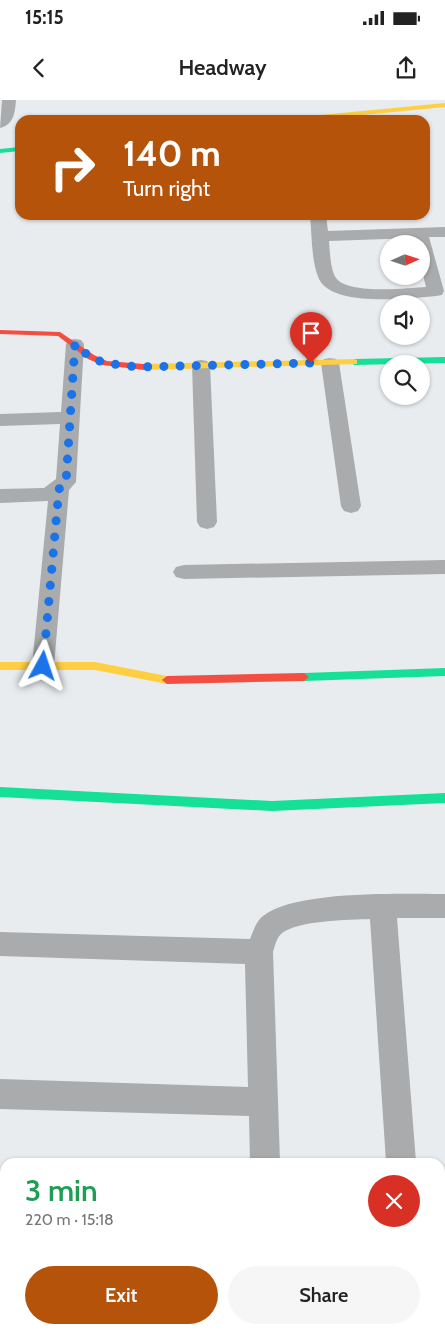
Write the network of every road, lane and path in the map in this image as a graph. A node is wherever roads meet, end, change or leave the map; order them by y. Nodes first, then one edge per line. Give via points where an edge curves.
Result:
1 (9, 100) edge
2 (369, 100) edge
3 (390, 104) edge
4 (445, 105) edge
5 (377, 115) edge
6 (0, 124) edge
7 (15, 150) edge
8 (0, 151) edge
9 (318, 220) edge
10 (420, 232) junction
11 (445, 232) edge
12 (320, 236) junction
13 (0, 332) edge
14 (75, 344) junction
15 (445, 360) edge
16 (330, 363) junction
17 (201, 365) junction
18 (70, 418) junction
19 (0, 420) edge
20 (59, 489) junction
21 (0, 496) edge
22 (351, 506) dead end
23 (207, 522) dead end
24 (445, 566) edge
25 (184, 572) dead end
26 (0, 666) edge
27 (43, 666) junction
28 (445, 672) edge
29 (0, 792) edge
30 (445, 798) edge
31 (445, 906) edge
32 (383, 908) junction
33 (0, 944) edge
34 (259, 952) junction
35 (0, 1094) edge
36 (263, 1102) junction
37 (265, 1158) edge
38 (401, 1158) edge

1 - 6 street via 8,115
2 - 5 street
3 - 4 street
3 - 5 street
7 - 8 street
9 - 12 street
10 - 11 street
10 - 12 street
10 - 12 street via 436,291 353,293 335,288 328,279
13 - 14 street via 60,334
14 - 17 street via 91,358 105,363 137,367
14 - 18 street
15 - 16 street
16 - 17 street
16 - 22 street
17 - 23 street
18 - 19 street
18 - 20 street via 66,482
20 - 21 street via 49,494
20 - 27 street
24 - 25 street
26 - 27 street
27 - 28 street via 95,666 170,680
29 - 30 street via 272,806
31 - 32 street
32 - 34 street via 307,912 283,918 270,926
32 - 38 street
33 - 34 street
34 - 36 street
35 - 36 street
36 - 37 street

